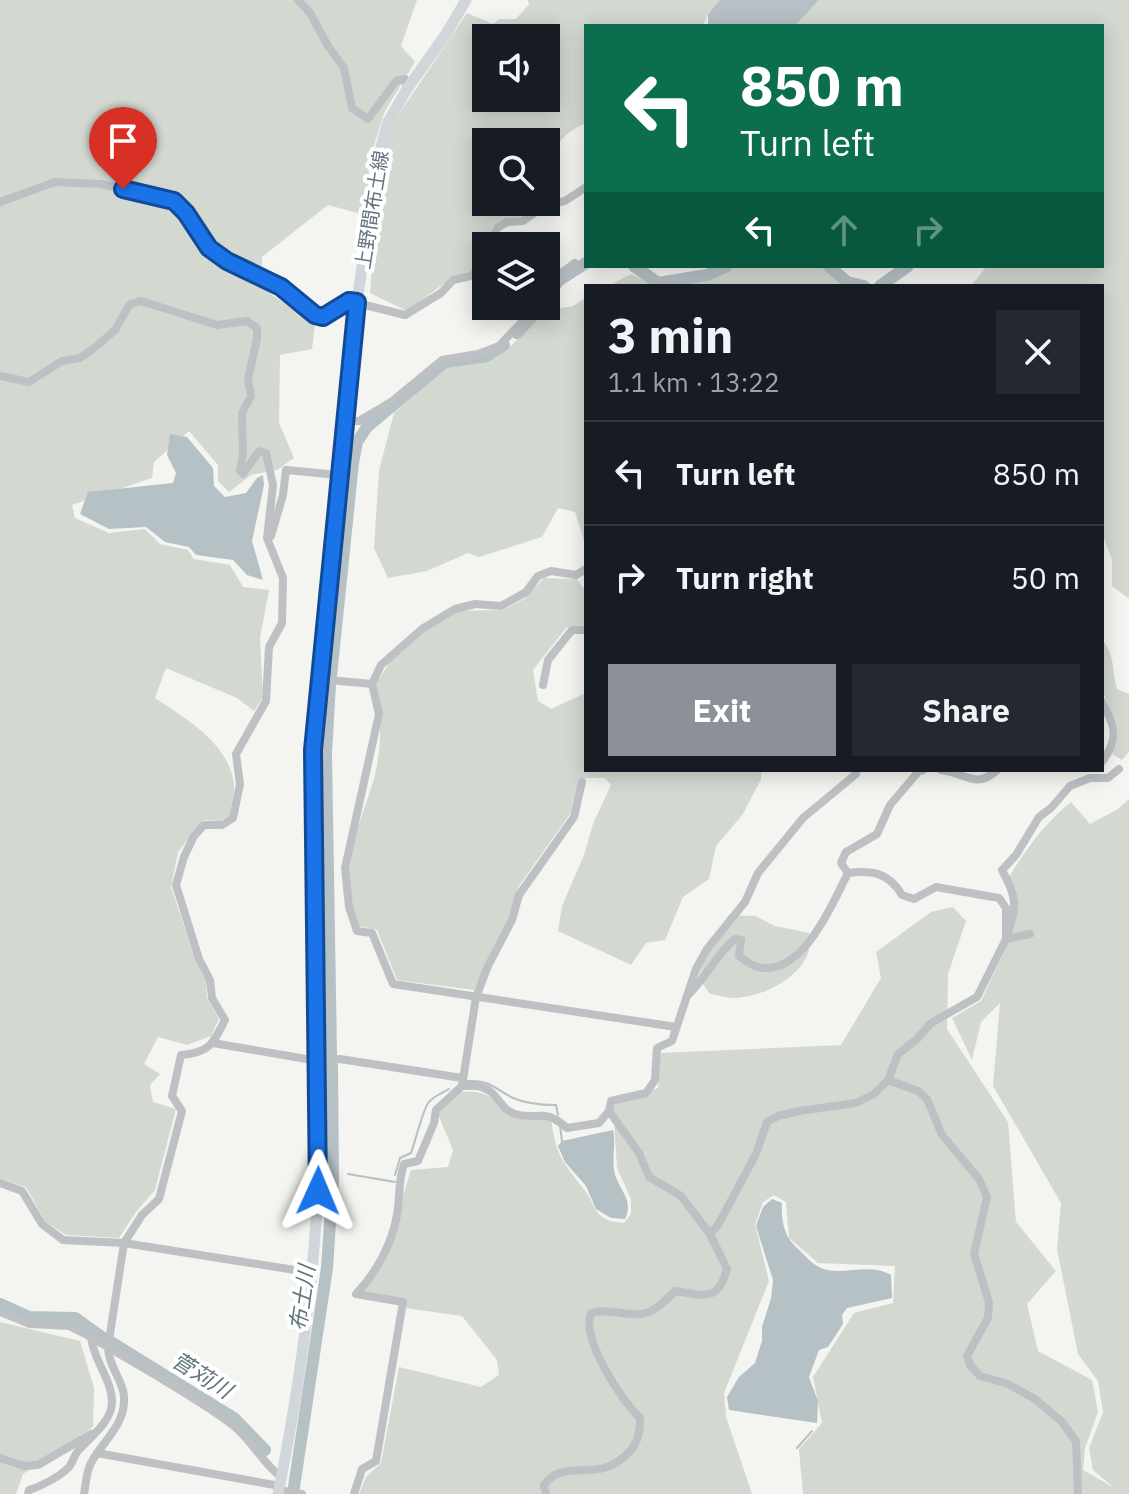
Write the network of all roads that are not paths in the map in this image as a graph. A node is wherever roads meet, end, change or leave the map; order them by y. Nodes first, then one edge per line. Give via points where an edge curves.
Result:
1 (298, 0) edge
2 (466, 0) edge
3 (407, 89) junction
4 (584, 188) edge
5 (0, 202) edge
6 (495, 232) edge
7 (575, 263) dead end
8 (560, 274) edge
9 (472, 275) edge
10 (357, 302) junction
11 (524, 320) edge
12 (0, 376) edge
13 (344, 421) junction
14 (338, 475) junction
15 (272, 549) junction
16 (584, 570) edge
17 (584, 630) edge
18 (318, 679) junction
19 (372, 684) junction
20 (543, 685) dead end
21 (1104, 706) edge
22 (1104, 758) edge
23 (1119, 769) dead end
24 (856, 772) edge
25 (918, 772) edge
26 (957, 772) edge
27 (995, 772) edge
28 (1094, 772) edge
29 (1090, 778) junction
30 (582, 782) dead end
31 (848, 873) junction
32 (1030, 934) dead end
33 (1006, 939) junction
34 (476, 997) junction
35 (686, 997) junction
36 (676, 1027) junction
37 (213, 1043) junction
38 (318, 1061) junction
39 (888, 1080) junction
40 (462, 1082) junction
41 (609, 1111) junction
42 (0, 1183) edge
43 (710, 1234) junction
44 (124, 1243) junction
45 (314, 1273) junction
46 (0, 1312) edge
47 (91, 1337) junction
48 (108, 1347) junction
49 (95, 1432) junction
50 (97, 1453) junction
51 (0, 1458) edge
52 (280, 1487) edge
53 (28, 1494) edge
54 (84, 1494) edge
55 (302, 1494) edge
56 (354, 1494) edge
57 (546, 1494) edge
58 (1078, 1494) edge

1 - 3 street via 344,68 352,108 368,119 396,81 405,79
2 - 3 main road, 上野間布土線
3 - 10 main road, 上野間布土線 via 388,122 377,161
4 - 6 street
5 - 10 street via 55,182 101,184 174,201 209,248 281,287 315,315 323,317 349,301
7 - 8 street
9 - 10 street via 453,280 405,315
10 - 13 main road, 上野間布土線
11 - 13 street via 499,346 442,360 391,402 359,421
12 - 15 street via 29,382 62,361 80,358 115,330 130,304 141,301 217,325 247,321 257,328 257,339 248,379 251,396 242,413 240,471 249,469 259,451 266,453 273,485 267,538
13 - 14 main road, 上野間布土線
14 - 15 street via 286,470
14 - 18 main road, 上野間布土線
15 - 37 street via 283,578 282,623 269,647 266,701 236,754 240,784 233,818 222,825 204,825 194,836 176,885 212,998 225,1020
16 - 19 street via 538,576 526,592 501,606 455,609 404,644 381,665
17 - 20 street via 572,630 548,660
18 - 19 street
18 - 38 main road, 上野間布土線 via 313,750
19 - 34 street via 379,714 345,868 349,907 357,931 372,933 393,984
21 - 22 street via 1115,737
23 - 29 street via 1108,778
24 - 35 street via 803,818 758,873 745,902 707,949
25 - 31 street via 890,805 877,834 846,852 841,863
26 - 27 street via 975,780
28 - 29 street
29 - 33 street via 1070,786 1039,817 1002,870 1015,907
30 - 34 street via 574,817 519,895
31 - 33 street via 882,874 902,895 914,899 936,887 999,898 1006,908
31 - 35 street via 812,942 794,956 778,966 754,966 739,956 741,940 735,939
32 - 33 street
33 - 39 street via 977,997 931,1023 898,1054
34 - 36 street
34 - 40 street
35 - 36 street
36 - 41 street via 672,1041 657,1048 655,1080 646,1093 611,1101
37 - 38 street
37 - 44 street via 198,1054 181,1055 172,1096 182,1111 159,1199
38 - 40 street via 340,1059
38 - 45 main road, 上野間布土線
39 - 43 street via 856,1103 799,1111 767,1122 756,1154
39 - 58 street via 927,1099 942,1135 979,1179 987,1197 974,1254 989,1302 988,1318 967,1356 970,1365 980,1376 1035,1399 1061,1421 1076,1441
40 - 41 street via 493,1093 515,1114 554,1116 567,1128 599,1123
40 - 56 street via 436,1110 418,1161 404,1164 392,1235 370,1279 356,1294 403,1302 376,1461 362,1469
41 - 43 street via 649,1177 681,1196
42 - 44 street via 22,1191 42,1224 63,1240
43 - 57 street via 727,1269 717,1291 675,1291 651,1311 632,1315 591,1313 587,1323 596,1353 640,1418 640,1434 613,1468 562,1471 550,1476
44 - 45 street
44 - 48 street
45 - 52 main road, 上野間布土線
46 - 47 street via 30,1324 69,1326
47 - 48 street
47 - 49 street via 113,1405
48 - 50 street via 125,1401 121,1422
48 - 52 street via 231,1423 253,1444
49 - 51 street via 38,1465
49 - 53 street via 68,1468
50 - 52 street
50 - 54 street via 88,1467
52 - 55 street

